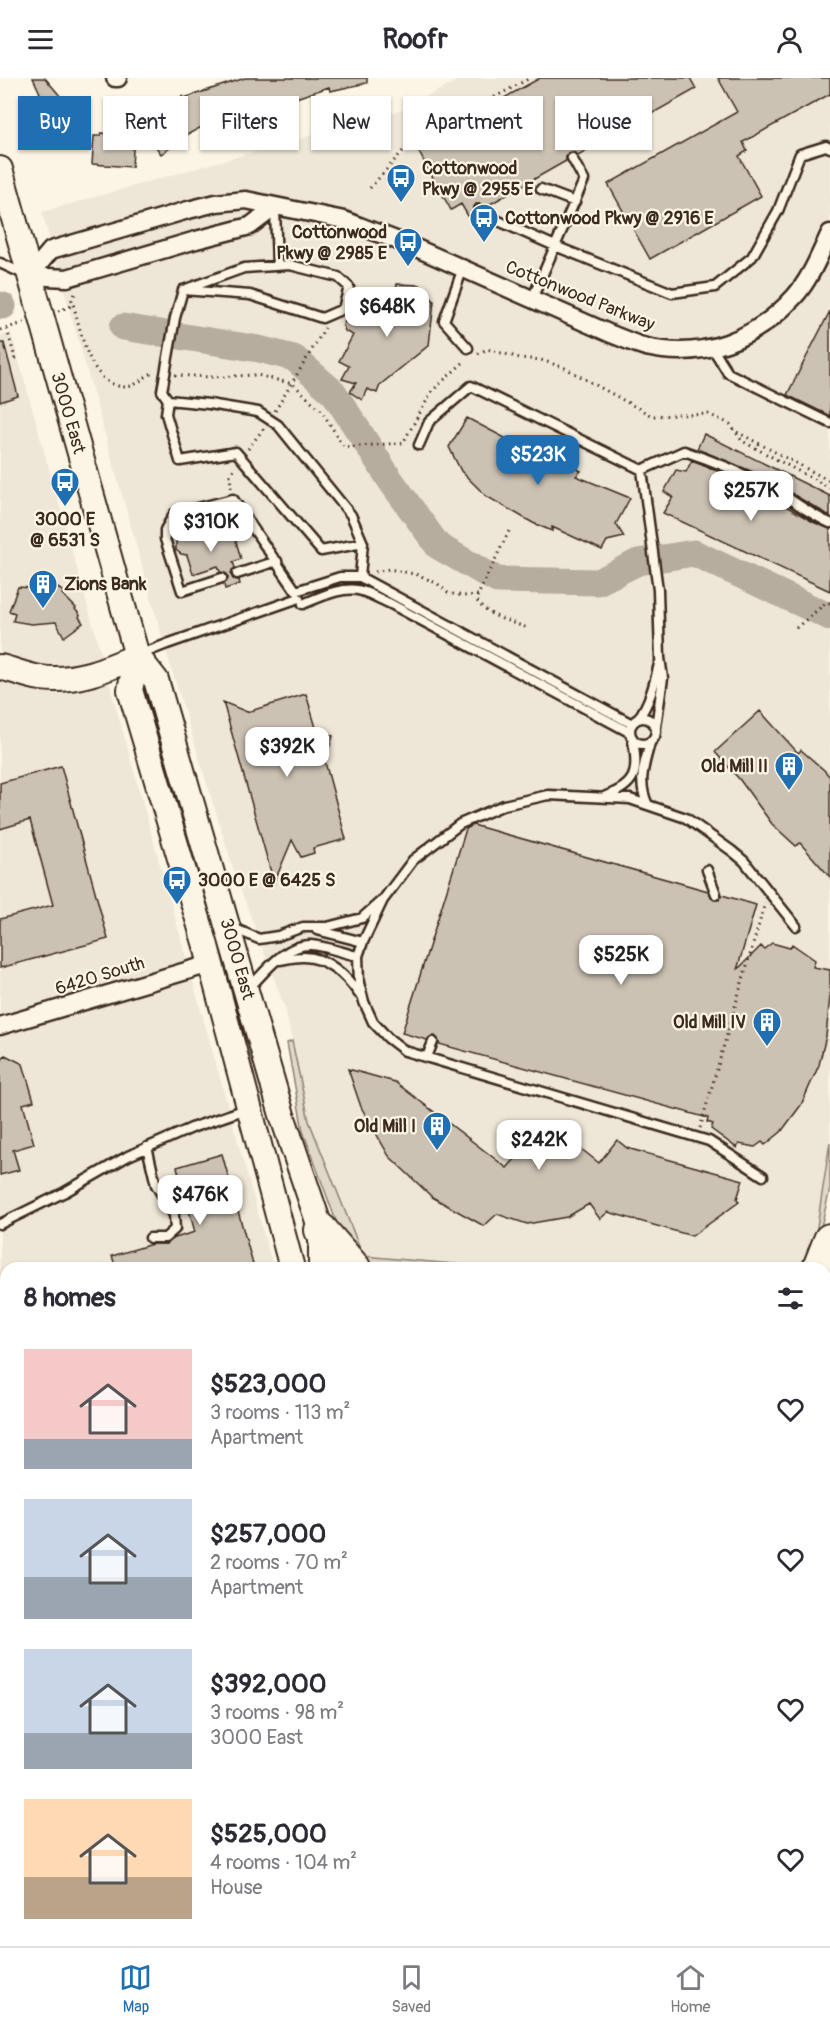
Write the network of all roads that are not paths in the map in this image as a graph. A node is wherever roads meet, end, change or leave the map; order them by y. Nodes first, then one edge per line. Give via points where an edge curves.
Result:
1 (830, 148) edge
2 (572, 158) dead end
3 (0, 169) edge
4 (541, 189) dead end
5 (574, 202) junction
6 (275, 207) junction
7 (479, 210) dead end
8 (830, 233) edge
9 (555, 246) junction
10 (0, 263) edge
11 (277, 266) junction
12 (463, 268) junction
13 (29, 276) junction
14 (183, 290) junction
15 (532, 299) junction
16 (468, 348) dead end
17 (713, 349) junction
18 (168, 400) junction
19 (830, 423) edge
20 (418, 445) dead end
21 (642, 470) junction
22 (830, 523) edge
23 (363, 543) junction
24 (277, 561) junction
25 (237, 574) dead end
26 (360, 577) junction
27 (222, 578) dead end
28 (299, 598) junction
29 (137, 656) junction
30 (660, 658) junction
31 (0, 667) edge
32 (656, 727) junction
33 (633, 729) junction
34 (650, 743) junction
35 (600, 798) junction
36 (648, 805) junction
37 (707, 870) dead end
38 (716, 894) dead end
39 (383, 900) junction
40 (228, 926) junction
41 (796, 926) dead end
42 (303, 927) junction
43 (363, 942) junction
44 (358, 956) junction
45 (275, 961) junction
46 (210, 964) junction
47 (247, 990) junction
48 (364, 1002) junction
49 (0, 1026) edge
50 (433, 1042) dead end
51 (427, 1057) junction
52 (249, 1108) junction
53 (147, 1147) junction
54 (763, 1176) dead end
55 (0, 1224) edge
56 (321, 1230) junction
57 (150, 1238) dead end
58 (830, 1240) edge
59 (290, 1262) edge
60 (321, 1262) edge
61 (335, 1262) edge
62 (349, 1262) edge
63 (821, 1262) edge

1 - 9 lane via 800,154 778,211 752,257 715,287 672,293
2 - 5 lane via 584,180
3 - 13 main road, 3000 East
4 - 5 lane
5 - 9 lane
6 - 11 lane
6 - 12 street, Cottonwood Parkway via 345,220
6 - 13 street via 250,226 67,278
6 - 13 street, Cottonwood Parkway via 246,200 188,210 51,250
7 - 9 lane
8 - 17 street, Cottonwood Parkway via 796,296 761,326
9 - 15 lane
10 - 13 lane
11 - 14 lane via 244,268
11 - 14 lane via 290,265 338,277 349,287 343,309 322,318 250,295
12 - 15 street, Cottonwood Parkway
12 - 16 lane via 444,321
13 - 29 main road, 3000 East
14 - 18 lane via 162,391
15 - 17 street, Cottonwood Parkway via 644,347
17 - 19 lane via 728,373
18 - 23 lane via 258,412 278,425 351,515
18 - 23 lane via 166,414 180,461 236,452 321,552
20 - 21 lane via 429,422 471,386
21 - 22 lane via 684,451 725,465
21 - 30 lane via 658,590
23 - 26 lane
24 - 25 lane
24 - 27 lane via 233,499 174,514 165,530 165,539 182,591
24 - 28 lane
26 - 28 lane via 340,577
26 - 33 lane
28 - 29 lane
28 - 33 lane via 360,590
29 - 31 main road via 92,674 67,679 41,678
29 - 40 main road, 3000 East via 156,680
29 - 46 main road, 3000 East via 130,690
30 - 32 lane via 663,678
30 - 33 lane via 654,688
32 - 33 lane via 646,718
32 - 34 lane
33 - 34 lane via 641,745
33 - 35 lane via 633,779 623,790
34 - 36 lane via 641,781
35 - 36 lane via 630,799
35 - 39 lane via 548,795 504,805 460,824 413,860
36 - 41 lane via 686,819 732,851
37 - 38 lane
39 - 42 lane via 362,918 327,927
39 - 43 lane
40 - 42 lane via 259,939
40 - 47 main road, 3000 East
42 - 43 lane
43 - 44 lane
44 - 45 lane via 310,945 292,949
44 - 48 lane
45 - 47 lane
45 - 48 lane via 304,957 330,964 351,982
46 - 49 street, 6420 South
46 - 52 main road, 3000 East
47 - 56 main road, 3000 East via 282,1115
48 - 51 lane via 388,1038 405,1051
50 - 51 lane
51 - 54 lane via 709,1141
52 - 53 lane
52 - 59 main road, 3000 East
53 - 55 lane
53 - 57 lane via 156,1185 174,1215 175,1229 165,1238
56 - 60 main road, 3000 East
56 - 61 main road
56 - 62 highway
58 - 63 highway

